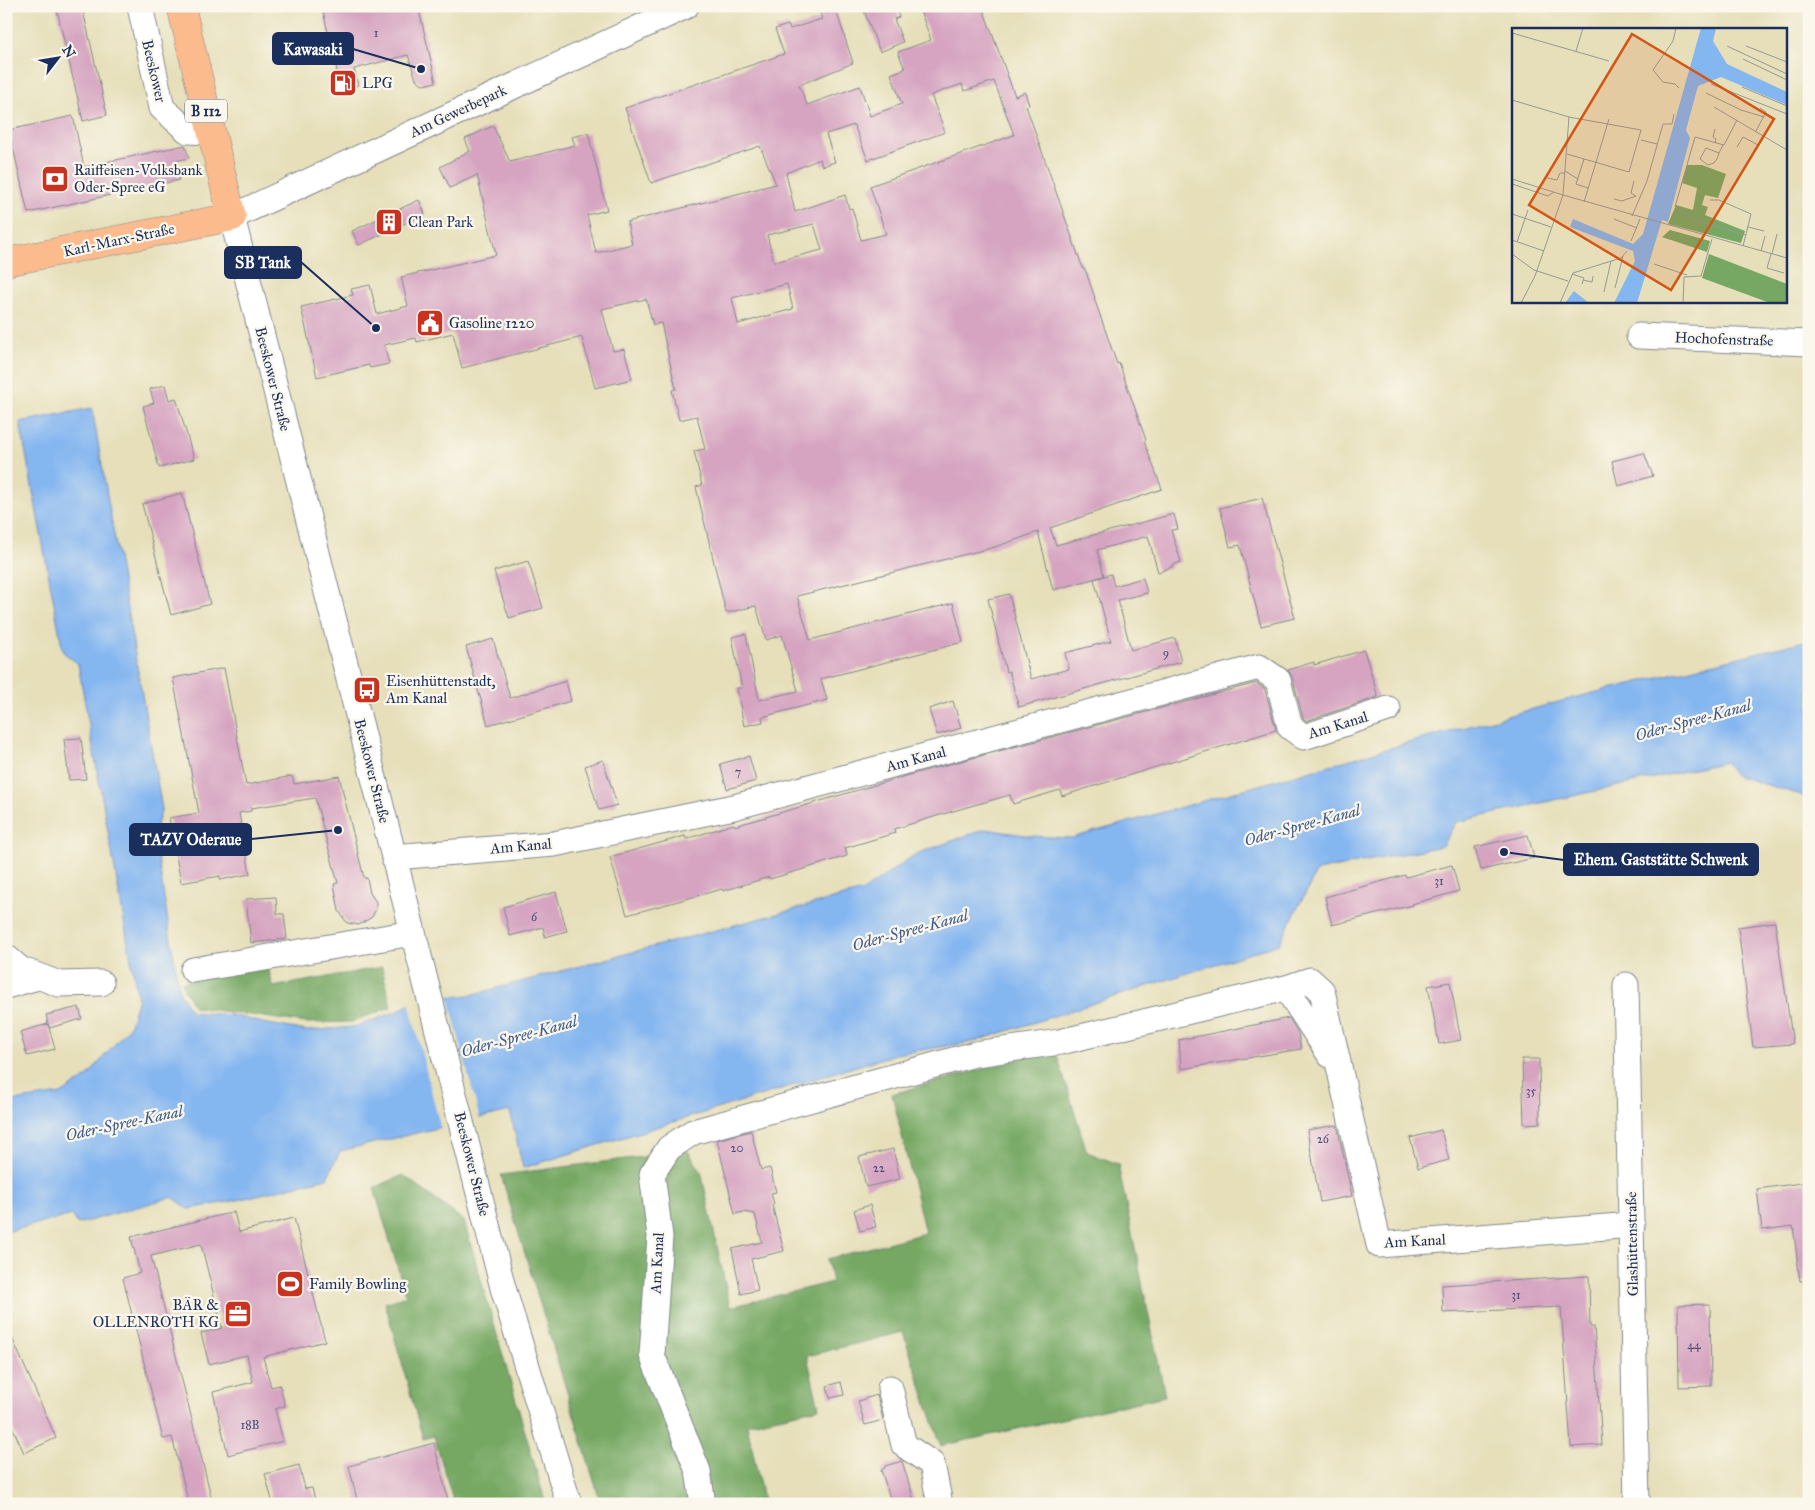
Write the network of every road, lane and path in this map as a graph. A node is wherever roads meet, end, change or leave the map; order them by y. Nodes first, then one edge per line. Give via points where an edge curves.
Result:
1 (140, 6) edge
2 (181, 6) edge
3 (686, 6) edge
4 (212, 132) junction
5 (232, 217) junction
6 (6, 262) edge
7 (1639, 336) dead end
8 (1809, 343) edge
9 (1388, 709) dead end
10 (394, 857) junction
11 (412, 933) junction
12 (6, 957) edge
13 (193, 970) dead end
14 (38, 977) junction
15 (101, 983) dead end
16 (1626, 984) dead end
17 (6, 986) edge
18 (1632, 1225) junction
19 (890, 1388) dead end
20 (569, 1504) edge
21 (703, 1504) edge
22 (940, 1504) edge
23 (1637, 1504) edge

1 - 4 street, Beeskower via 162,108 188,131
2 - 4 main road, Beeskower Straße / B 112
3 - 5 street, Am Gewerbepark
4 - 5 main road, Beeskower Straße / B 112
5 - 6 main road, Karl-Marx-Straße
5 - 10 street, Beeskower Straße
7 - 8 street, Hochofenstraße
9 - 10 street, Am Kanal via 1304,737 1290,727 1278,680 1259,667 734,807 554,844
10 - 11 street, Beeskower Straße
11 - 13 street
11 - 20 street, Beeskower Straße via 503,1288
12 - 14 street via 20,969
14 - 15 street via 59,984
14 - 17 street
16 - 18 street, Glashüttenstraße
18 - 21 street, Am Kanal via 1379,1245 1322,992 1310,980 1060,1042 975,1054 693,1132 669,1148 652,1174 660,1236 652,1356 698,1471
18 - 23 street, Glashüttenstraße
19 - 22 street via 904,1445 932,1464

